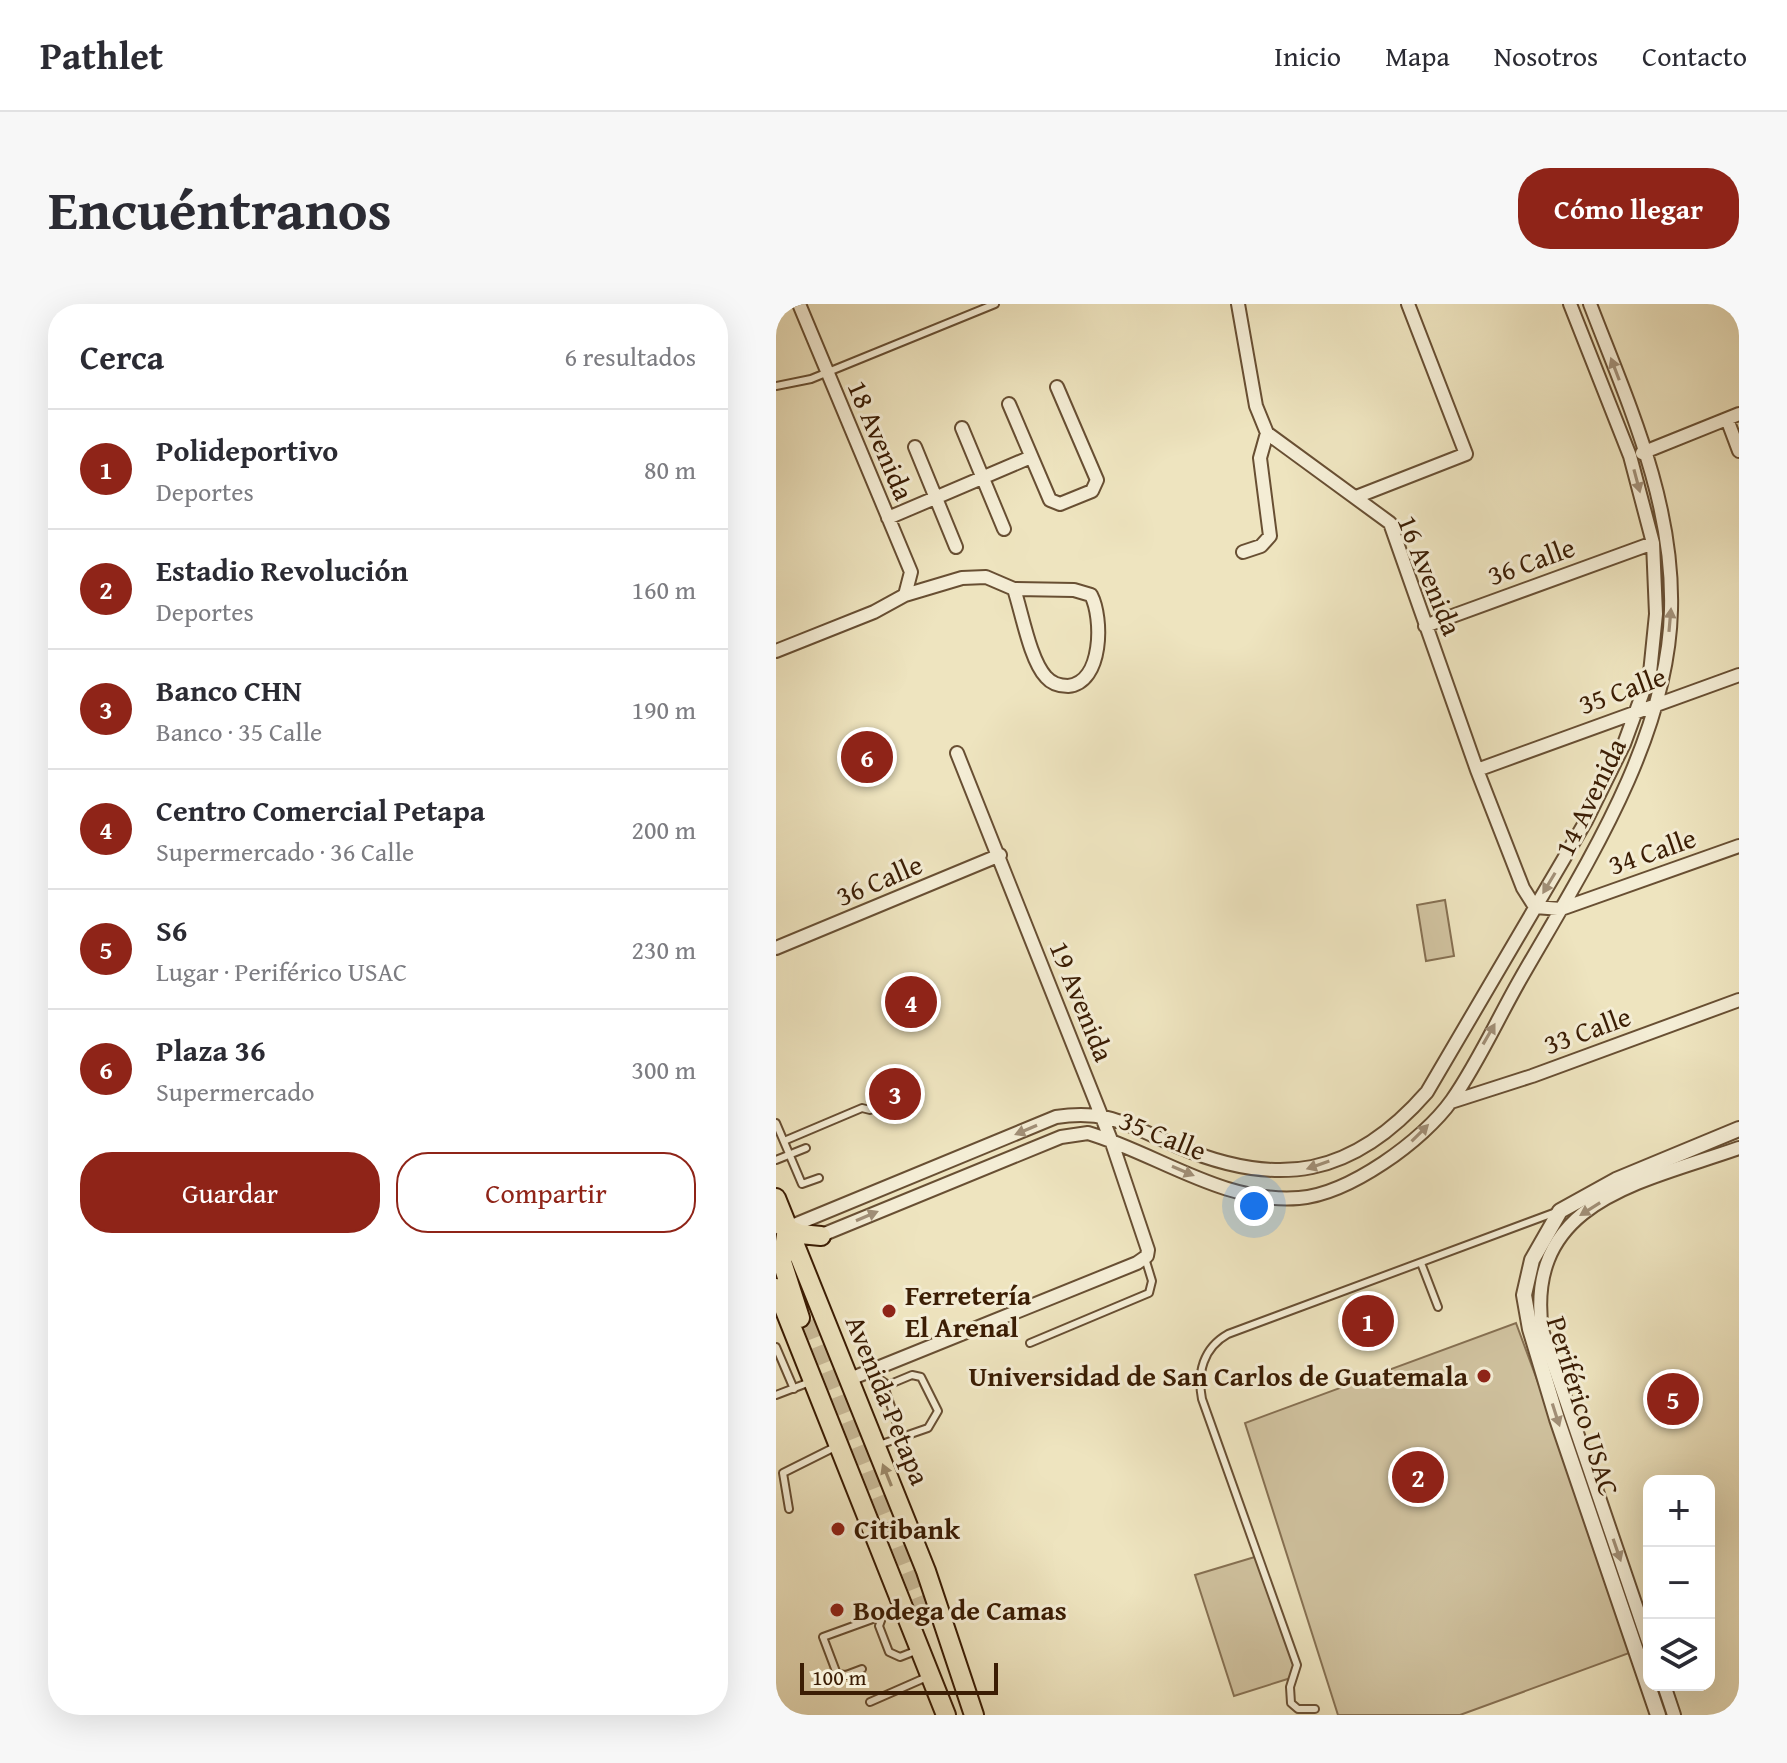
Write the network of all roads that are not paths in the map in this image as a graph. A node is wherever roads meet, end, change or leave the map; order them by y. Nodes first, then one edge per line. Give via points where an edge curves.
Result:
1 (799, 304) edge
2 (995, 304) edge
3 (1238, 304) edge
4 (1408, 304) edge
5 (1570, 304) edge
6 (1590, 304) edge
7 (826, 372) junction
8 (776, 386) edge
9 (1057, 387) dead end
10 (1009, 404) dead end
11 (1733, 416) edge
12 (962, 428) dead end
13 (1267, 433) junction
14 (915, 447) dead end
15 (1646, 451) junction
16 (1739, 451) edge
17 (1630, 456) junction
18 (1031, 457) junction
19 (983, 478) junction
20 (1356, 497) junction
21 (936, 498) junction
22 (888, 518) junction
23 (1004, 529) dead end
24 (1653, 543) junction
25 (956, 547) dead end
26 (1243, 552) dead end
27 (1014, 589) junction
28 (905, 595) junction
29 (1425, 626) junction
30 (776, 651) edge
31 (1739, 675) edge
32 (1657, 705) junction
33 (1636, 714) junction
34 (957, 753) dead end
35 (1477, 770) junction
36 (1739, 846) edge
37 (1000, 855) junction
38 (1535, 907) junction
39 (1561, 909) junction
40 (776, 948) edge
41 (1739, 1000) edge
42 (1427, 1092) joint
43 (1451, 1102) junction
44 (870, 1110) dead end
45 (1101, 1114) junction
46 (776, 1123) edge
47 (1739, 1129) edge
48 (1111, 1140) junction
49 (784, 1141) junction
50 (806, 1148) dead end
51 (1739, 1148) edge
52 (789, 1154) junction
53 (776, 1160) edge
54 (819, 1178) dead end
55 (776, 1198) edge
56 (1560, 1211) junction
57 (782, 1226) edge
58 (821, 1236) junction
59 (796, 1247) junction
60 (1146, 1257) junction
61 (1421, 1263) junction
62 (777, 1295) edge
63 (1438, 1307) dead end
64 (1030, 1343) dead end
65 (776, 1347) edge
66 (874, 1369) junction
67 (850, 1379) junction
68 (814, 1381) junction
69 (883, 1383) junction
70 (794, 1389) junction
71 (776, 1395) edge
72 (895, 1439) junction
73 (840, 1445) junction
74 (876, 1446) junction
75 (789, 1509) dead end
76 (882, 1557) junction
77 (903, 1608) junction
78 (883, 1615) junction
79 (929, 1618) tunnel mouth
80 (1643, 1626) edge
81 (920, 1649) junction
82 (951, 1653) junction
83 (862, 1669) dead end
84 (931, 1676) junction
85 (1666, 1691) edge
86 (870, 1702) dead end
87 (1315, 1709) edge
88 (1300, 1712) edge
89 (946, 1715) edge
90 (974, 1715) edge
91 (1658, 1715) edge
92 (1674, 1715) edge

1 - 7 street, 18 Avenida
2 - 7 lane
3 - 13 street via 1256,406
4 - 20 street via 1466,454
5 - 17 street, 14 Avenida
15 -> 6 street, 14 Avenida
7 - 8 lane
7 - 22 street, 18 Avenida
9 - 18 street via 1097,487 1054,504
10 - 18 street
11 - 15 street
11 - 16 street
12 - 19 street
13 - 20 street, 16 Avenida
13 - 26 street via 1260,458 1270,536 1261,546
14 - 21 street
15 - 17 street
32 -> 15 street, 14 Avenida via 1671,611 1669,540
17 -> 24 street, 14 Avenida
18 - 19 street
19 - 21 street
19 - 23 street
20 - 29 street, 16 Avenida via 1390,523
21 - 22 street
21 - 25 street
22 - 28 street, 18 Avenida via 911,572
24 - 29 street, 36 Calle
24 - 33 street, 14 Avenida via 1656,614 1650,673
27 - 27 street via 1091,595 1098,608 1095,654 1084,680 1058,686 1039,669
27 - 28 street via 986,577 962,578
28 - 30 street
29 - 35 street, 16 Avenida
31 - 32 street, 35 Calle
32 - 33 street, 35 Calle
32 - 39 street, 14 Avenida via 1637,757
33 - 35 street, 35 Calle
33 -> 38 street, 14 Avenida via 1586,821
34 - 37 street, 19 Avenida
35 - 38 street, 16 Avenida
36 - 39 street, 34 Calle
37 - 40 street, 36 Calle
37 - 45 street, 19 Avenida
38 - 39 street, 34 Calle
38 - 42 street, 14 Avenida
43 -> 39 street, 14 Avenida
41 - 43 street, 33 Calle
42 -> 45 street, 35 Calle via 1372,1144 1309,1169 1284,1173 1247,1170
48 -> 43 street, 35 Calle via 1239,1194 1300,1198 1353,1180 1406,1147
44 - 49 lane via 862,1108
45 - 48 street, 19 Avenida
45 -> 57 street, 35 Calle via 1056,1117
46 - 49 lane
47 - 56 street via 1616,1180
58 -> 48 street, 35 Calle via 1061,1137 1088,1133
48 - 60 street, 19 Avenida via 1147,1244
49 - 52 lane
50 - 52 lane
51 -> 80 street, Periférico USAC via 1627,1187 1581,1215 1559,1235 1542,1273 1542,1330
52 - 53 lane
52 - 54 lane via 802,1184
55 - 57 main road, Avenida Petapa
56 - 61 lane
56 -> 91 street, Periférico USAC via 1532,1260 1524,1295 1530,1329
57 - 58 main road
57 - 59 main road, Avenida Petapa
57 - 76 main road via 782,1262 868,1491
58 - 59 street, 35 Calle
59 - 67 main road, Avenida Petapa
60 - 64 lane via 1149,1293
60 - 66 street
61 - 63 lane
61 - 88 lane via 1228,1334 1215,1343 1200,1369 1202,1399 1297,1665 1291,1703
62 - 68 main road
65 - 70 lane
66 - 67 street
66 - 69 lane
67 - 74 main road, Avenida Petapa
68 - 70 lane
68 - 73 main road
69 - 72 lane via 898,1427
69 - 72 lane via 921,1377 938,1411 928,1428
70 - 71 lane
72 - 74 lane
73 - 75 lane via 783,1473
73 - 76 main road
82 -> 74 main road, Avenida Petapa via 926,1571
76 - 77 main road
77 - 78 lane
77 - 81 main road
78 - 81 lane via 879,1626 894,1657
78 - 83 lane via 822,1639 837,1674
79 - 82 main road
81 - 84 main road
82 - 90 main road, Avenida Petapa
84 - 86 lane
84 - 89 main road
85 - 92 street
87 - 88 lane

